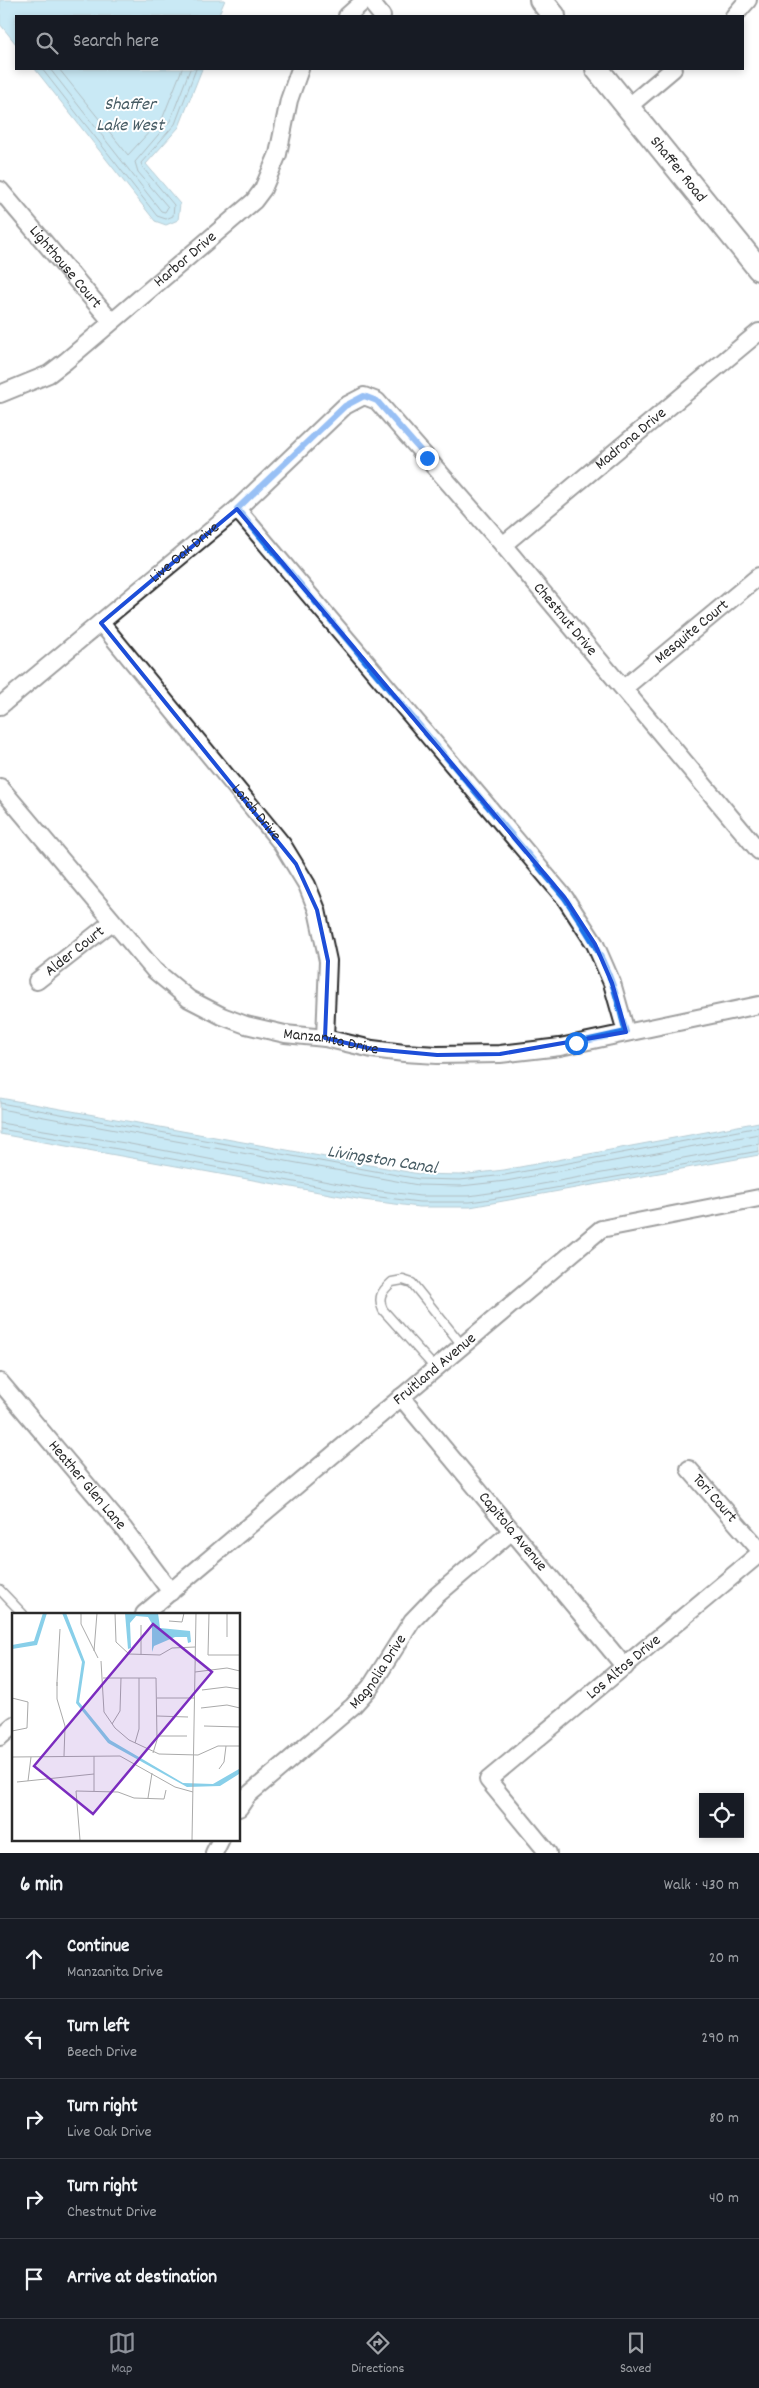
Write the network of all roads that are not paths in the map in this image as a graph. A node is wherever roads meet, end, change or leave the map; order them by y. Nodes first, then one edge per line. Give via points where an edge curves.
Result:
1 (366, 0) edge
2 (369, 0) edge
3 (541, 0) edge
4 (748, 0) edge
5 (348, 15) edge
6 (381, 15) edge
7 (553, 15) edge
8 (735, 15) edge
9 (300, 70) edge
10 (597, 70) edge
11 (672, 70) edge
12 (628, 107) junction
13 (0, 190) edge
14 (759, 269) edge
15 (111, 321) junction
16 (759, 332) edge
17 (0, 394) edge
18 (364, 396) joint
19 (237, 509) junction
20 (503, 545) junction
21 (759, 576) edge
22 (101, 623) junction
23 (624, 688) junction
24 (0, 706) edge
25 (0, 787) edge
26 (756, 840) edge
27 (112, 922) junction
28 (37, 981) dead end
29 (759, 1005) edge
30 (626, 1032) junction
31 (325, 1038) junction
32 (759, 1198) edge
33 (462, 1345) junction
34 (435, 1368) junction
35 (0, 1382) edge
36 (400, 1397) junction
37 (689, 1469) dead end
38 (512, 1531) junction
39 (759, 1549) edge
40 (759, 1554) edge
41 (0, 1590) edge
42 (171, 1592) junction
43 (22, 1613) edge
44 (145, 1613) edge
45 (625, 1667) junction
46 (12, 1727) edge
47 (0, 1736) edge
48 (240, 1806) edge
49 (220, 1840) edge
50 (214, 1853) edge
51 (548, 1853) edge

1 - 5 street
2 - 6 street
3 - 7 main road
4 - 8 street
9 - 15 street, Harbor Drive via 289,100 278,154 263,189 254,201
10 - 12 main road, Shaffer Road
11 - 12 street
12 - 14 main road, Shaffer Road
13 - 15 street, Lighthouse Court
15 - 17 street, Harbor Drive via 49,374
16 - 20 street, Madrona Drive
18 - 19 street, Live Oak Drive via 345,406
18 - 20 street, Chestnut Drive via 377,401
19 - 22 street, Live Oak Drive
19 - 30 street via 565,898 595,944 612,983
20 - 23 street, Chestnut Drive
21 - 23 street, Mesquite Court
22 - 24 street, Live Oak Drive
22 - 31 street, Larch Drive via 282,844 304,878 316,910 328,961
23 - 26 street, Chestnut Drive
25 - 27 street, Manzanita Drive
27 - 28 street, Alder Court
27 - 31 street, Manzanita Drive via 154,970 189,999 246,1025 285,1034
29 - 30 street, Manzanita Drive
30 - 31 street, Manzanita Drive via 560,1046 437,1056 372,1049
32 - 33 street, Fruitland Avenue via 601,1229
33 - 34 street, Fruitland Avenue
33 - 34 lane via 412,1283 403,1280 392,1282 380,1296 383,1310
34 - 36 street, Fruitland Avenue
35 - 42 street, Heather Glen Lane via 124,1529
36 - 38 street, Capitola Avenue
36 - 42 street, Fruitland Avenue
37 - 39 street, Tori Court
38 - 45 street, Capitola Avenue
38 - 48 street, Magnolia Drive via 436,1596 412,1621 372,1686 353,1706 247,1796
40 - 45 street, Los Altos Drive
41 - 43 lane
42 - 44 street, Fruitland Avenue
45 - 51 street, Los Altos Drive via 488,1780
46 - 47 street
49 - 50 street

